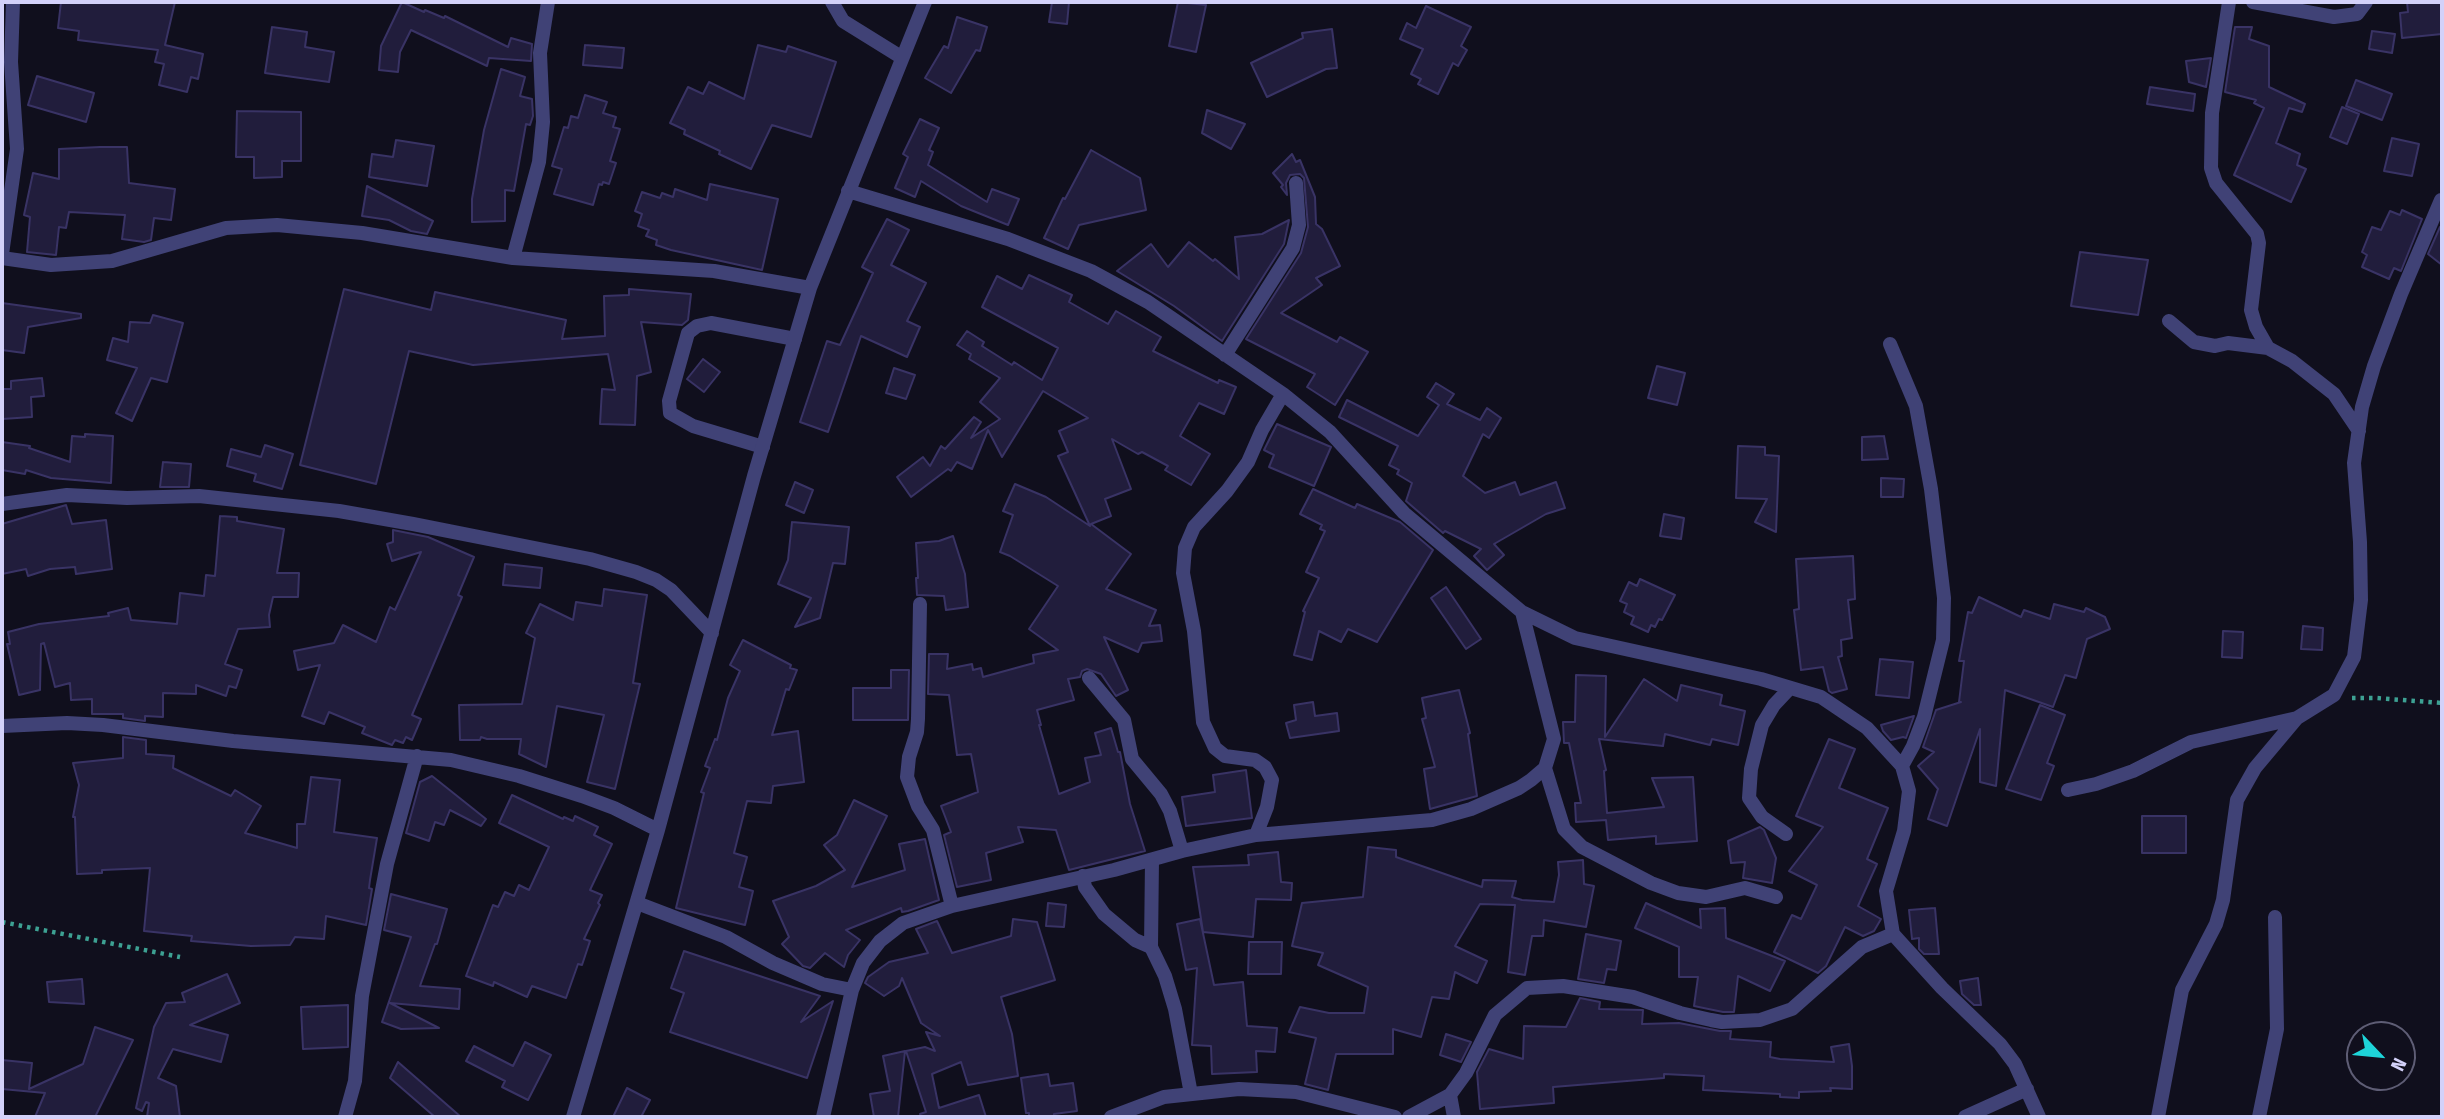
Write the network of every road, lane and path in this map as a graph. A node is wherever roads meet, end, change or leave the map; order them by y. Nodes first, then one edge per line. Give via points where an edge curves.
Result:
1 (13, 2) edge
2 (548, 2) edge
3 (832, 2) edge
4 (925, 2) edge
5 (2229, 2) edge
6 (2253, 2) edge
7 (2366, 2) edge
8 (901, 57) junction
9 (1296, 183) dead end
10 (848, 191) junction
11 (2441, 200) edge
12 (2, 256) edge
13 (513, 258) junction
14 (810, 288) junction
15 (2169, 321) dead end
16 (795, 339) junction
17 (1890, 344) dead end
18 (2268, 348) junction
19 (1225, 355) junction
20 (1283, 394) junction
21 (2359, 432) junction
22 (763, 447) junction
23 (2, 505) edge
24 (920, 604) dead end
25 (1522, 612) junction
26 (712, 633) junction
27 (1089, 678) dead end
28 (1790, 688) junction
29 (2348, 698) dead end
30 (2442, 703) edge
31 (2297, 719) junction
32 (2, 726) edge
33 (417, 756) junction
34 (1902, 766) junction
35 (1545, 768) junction
36 (2068, 790) dead end
37 (658, 831) junction
38 (1786, 834) dead end
39 (1256, 835) junction
40 (1182, 851) junction
41 (1152, 860) junction
42 (1083, 876) junction
43 (1776, 897) dead end
44 (637, 903) junction
45 (951, 906) junction
46 (2275, 917) dead end
47 (2, 922) edge
48 (1893, 934) junction
49 (1151, 947) junction
50 (180, 957) dead end
51 (852, 990) junction
52 (2027, 1089) junction
53 (1191, 1094) junction
54 (1450, 1095) junction
55 (345, 1117) edge
56 (573, 1117) edge
57 (823, 1117) edge
58 (1111, 1117) edge
59 (1395, 1117) edge
60 (1409, 1117) edge
61 (1454, 1117) edge
62 (1965, 1117) edge
63 (2039, 1117) edge
64 (2158, 1117) edge
65 (2259, 1117) edge

1 - 12 street via 10,62 17,149
2 - 13 street via 540,52 543,122 539,162
3 - 8 street via 843,21
4 - 8 street
5 - 18 street via 2212,113 2211,168 2216,183 2257,234 2251,310
6 - 7 street via 2334,17 2357,15
8 - 10 street
9 - 19 street via 1299,225 1293,248
10 - 14 street
10 - 19 street via 1009,239 1091,271 1148,302
11 - 21 street via 2374,366
12 - 13 street via 51,265 112,261 226,228 277,225 362,233
13 - 14 street via 714,271
14 - 16 street
15 - 18 street via 2204,345
16 - 22 street
16 - 22 street via 711,323 688,333 669,401 670,413 693,426
17 - 34 street via 1916,406 1944,598 1943,640 1924,717
18 - 21 street via 2334,394
19 - 20 street
20 - 25 street via 1330,432 1404,513
20 - 39 street via 1248,462 1194,527 1185,548 1183,573 1203,722 1215,748 1237,760 1255,760 1272,780
21 - 31 street via 2354,463 2361,600 2354,657 2334,695
22 - 26 street
23 - 26 street via 67,495 199,496 401,522 636,572 671,590
24 - 45 street via 917,733 907,777 933,830
25 - 28 street via 1575,638
25 - 35 street via 1554,739
26 - 37 street
27 - 40 street via 1124,720 1132,759 1171,811
28 - 34 street via 1821,697 1867,728
28 - 38 street via 1762,725 1749,798 1762,817
29 - 30 path
31 - 36 street via 2191,742 2133,771
31 - 64 street via 2255,768 2237,800 2222,900 2216,923 2182,990
32 - 33 street via 103,725
33 - 37 street via 519,776 614,808
33 - 55 street via 387,864 362,996 355,1081
34 - 48 street via 1909,791 1904,831 1886,891
35 - 39 street via 1519,788 1432,820
35 - 43 street via 1563,829 1582,848 1678,893 1706,897 1745,888
37 - 44 street
39 - 40 street
40 - 41 street
41 - 42 street
41 - 49 street
42 - 45 street
42 - 49 street via 1085,887 1104,914
44 - 51 street via 726,937 812,980
44 - 56 street
45 - 51 street via 903,923 880,941 863,963
46 - 65 street via 2277,1029
47 - 50 path
48 - 52 street via 2000,1044
48 - 54 street via 1862,947 1791,1009 1760,1020 1722,1022 1633,997 1563,986 1527,988 1495,1015
49 - 53 street via 1166,976 1175,1009
51 - 57 street
52 - 62 street
52 - 63 street
53 - 58 street via 1164,1097
53 - 59 street via 1239,1089 1296,1093
54 - 60 street
54 - 61 street

